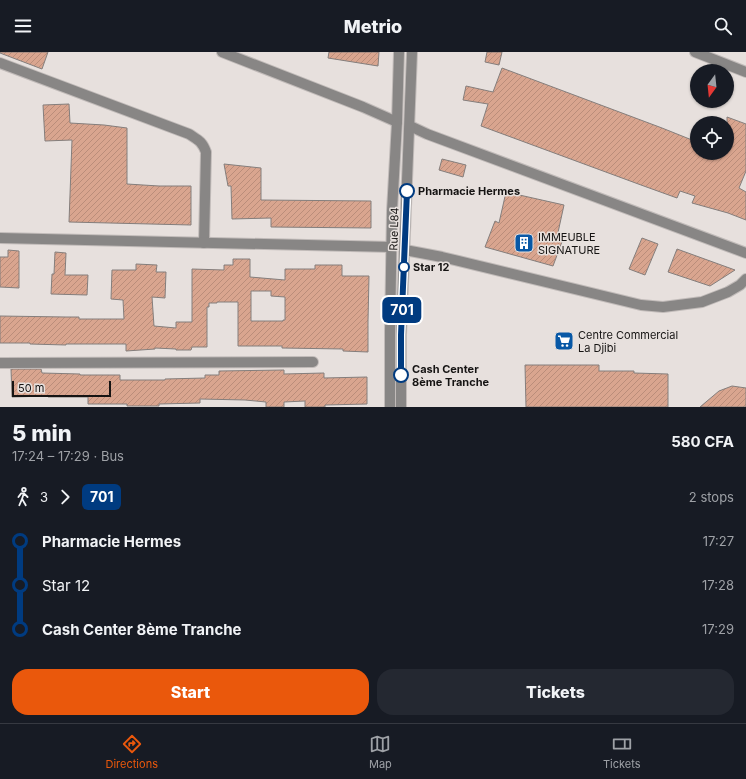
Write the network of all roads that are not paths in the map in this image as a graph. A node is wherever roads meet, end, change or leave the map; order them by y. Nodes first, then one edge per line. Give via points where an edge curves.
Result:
1 (222, 52) edge
2 (399, 52) edge
3 (412, 52) edge
4 (695, 52) edge
5 (0, 63) edge
6 (746, 72) edge
7 (397, 122) junction
8 (410, 126) junction
9 (0, 238) edge
10 (204, 243) junction
11 (392, 247) junction
12 (405, 250) junction
13 (746, 253) edge
14 (746, 279) edge
15 (313, 362) dead end
16 (0, 363) edge
17 (390, 407) edge
18 (401, 407) edge

1 - 7 street
2 - 7 street, Rue L84
3 - 8 street, Rue L84
4 - 6 street
5 - 10 street via 189,134 203,145 206,152
7 - 11 street, Rue L84
8 - 12 street, Rue L84
8 - 13 street
9 - 10 street
10 - 11 street
11 - 17 street, Rue L84
12 - 14 street via 641,305 663,307 702,302 728,292
12 - 18 street, Rue L84
15 - 16 street

